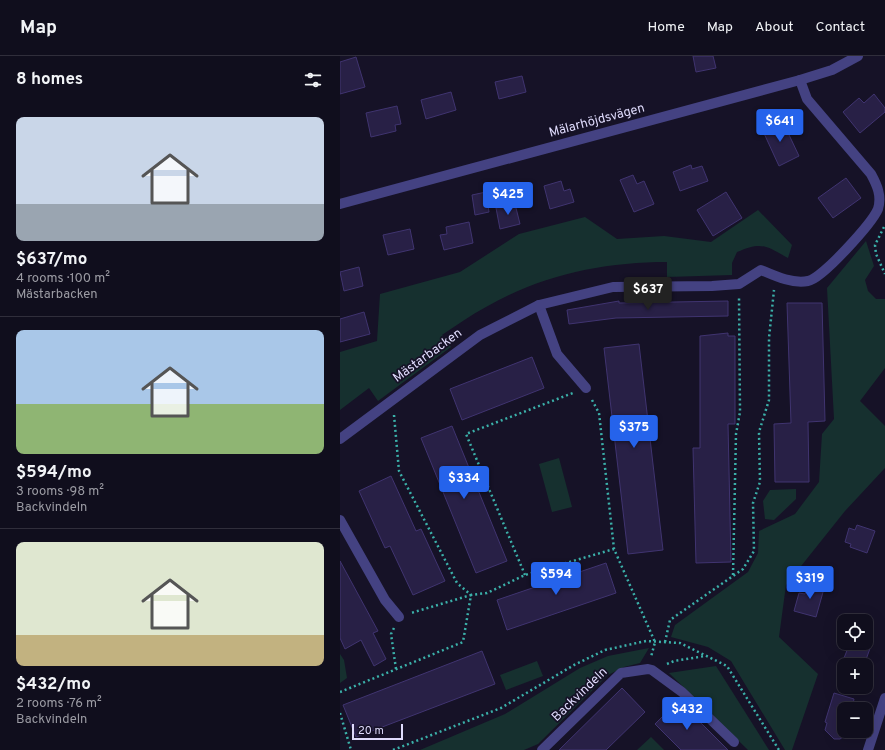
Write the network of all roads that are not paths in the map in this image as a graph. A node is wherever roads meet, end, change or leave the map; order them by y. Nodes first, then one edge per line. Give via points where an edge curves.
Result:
1 (858, 56) edge
2 (800, 80) junction
3 (340, 204) edge
4 (539, 304) junction
5 (586, 388) road end
6 (340, 439) edge
7 (340, 520) edge
8 (399, 617) road end
9 (885, 698) edge
10 (734, 742) dead end
11 (542, 750) edge
12 (868, 750) edge

1 - 2 street, Mälarhöjdsvägen via 832,70
2 - 3 street, Mälarhöjdsvägen
2 - 4 street, Mästarbacken via 807,99 871,174 878,186 880,198 874,215 817,278 800,281 761,270 739,284 613,287
4 - 5 street via 557,354
4 - 6 street, Mästarbacken via 480,335
7 - 8 street via 385,600
9 - 12 street
10 - 11 street, Backvindeln via 682,692 652,670 621,673

